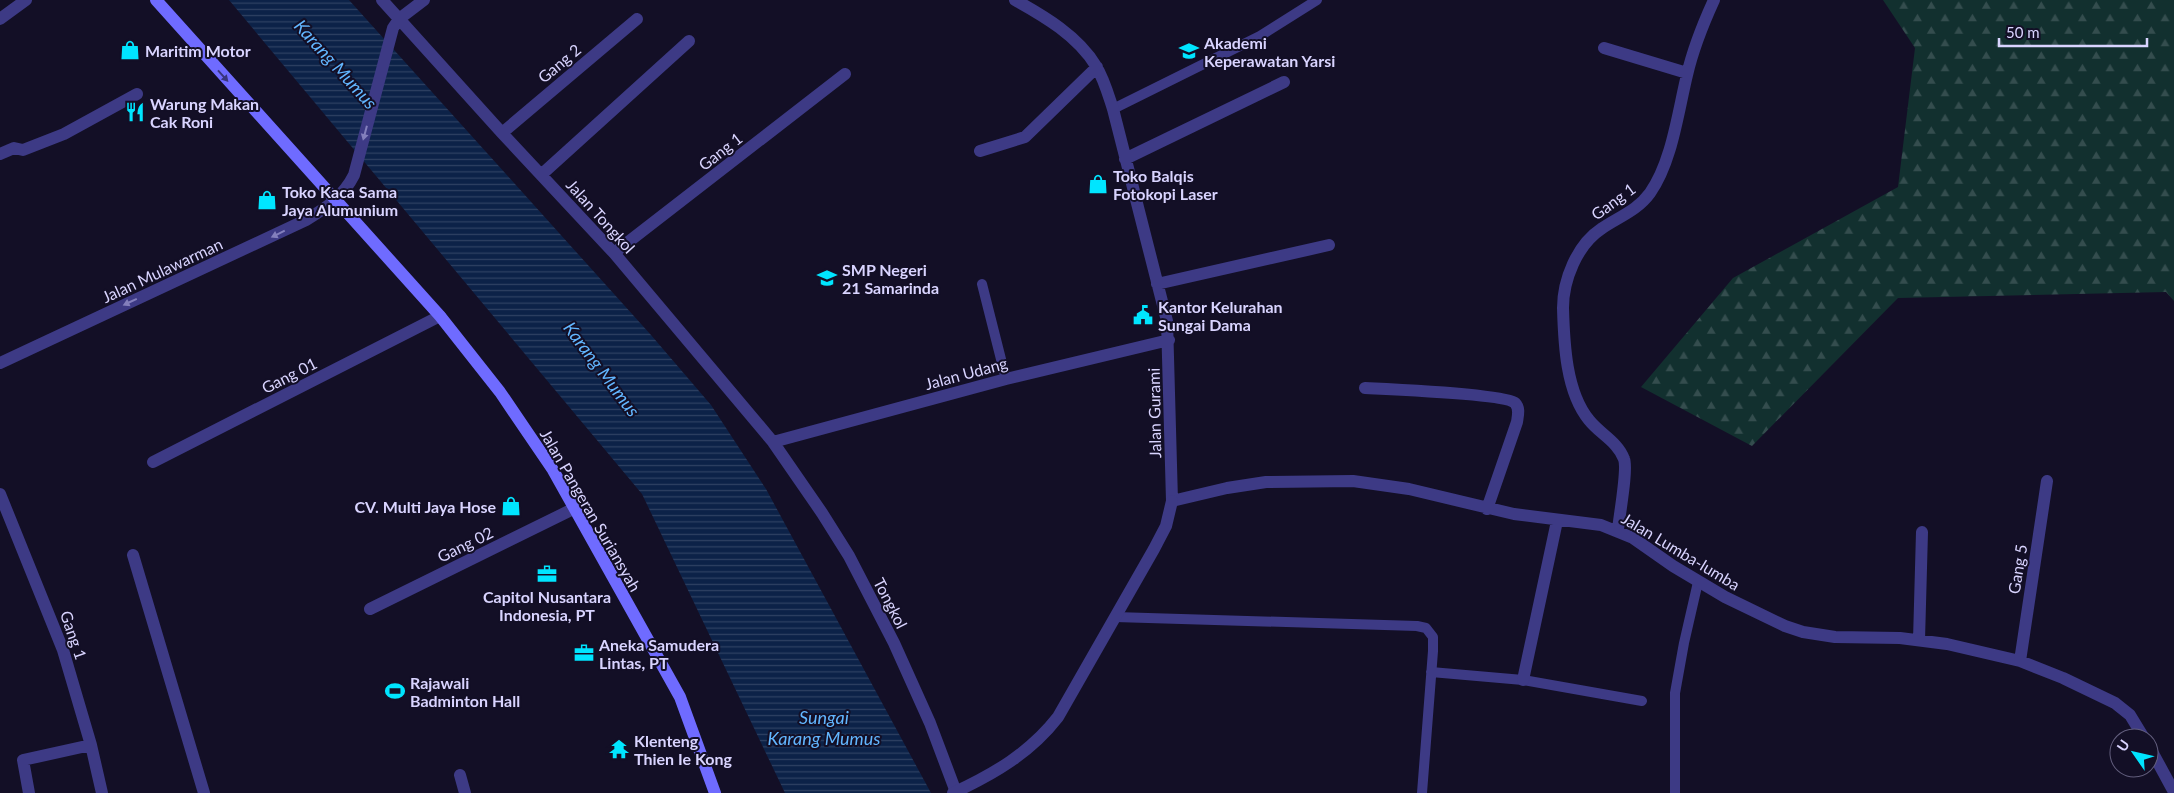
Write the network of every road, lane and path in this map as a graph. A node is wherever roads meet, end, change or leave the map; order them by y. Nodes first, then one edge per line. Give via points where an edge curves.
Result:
1 (26, 0) edge
2 (156, 0) edge
3 (382, 0) edge
4 (424, 0) edge
5 (1015, 0) edge
6 (1317, 0) edge
7 (1714, 0) edge
8 (1037, 6) edge
9 (0, 19) edge
10 (399, 19) junction
11 (637, 19) dead end
12 (689, 41) dead end
13 (1604, 48) dead end
14 (1096, 67) junction
15 (1687, 73) junction
16 (845, 74) dead end
17 (1284, 82) dead end
18 (137, 94) dead end
19 (1113, 109) junction
20 (502, 133) junction
21 (980, 151) dead end
22 (0, 154) edge
23 (1125, 159) junction
24 (541, 175) junction
25 (335, 201) junction
26 (1329, 245) dead end
27 (614, 253) junction
28 (982, 284) dead end
29 (1157, 284) junction
30 (440, 316) junction
31 (1168, 340) junction
32 (0, 363) edge
33 (1006, 379) junction
34 (1365, 388) dead end
35 (773, 442) junction
36 (153, 462) dead end
37 (2047, 481) dead end
38 (0, 494) edge
39 (1172, 502) junction
40 (575, 508) junction
41 (1487, 508) junction
42 (1557, 521) junction
43 (1618, 530) junction
44 (1922, 532) dead end
45 (133, 555) dead end
46 (1698, 582) junction
47 (370, 608) dead end
48 (1116, 618) junction
49 (1919, 640) junction
50 (2020, 662) junction
51 (1431, 672) junction
52 (1523, 680) junction
53 (1642, 701) dead end
54 (2138, 728) edge
55 (91, 745) junction
56 (2159, 764) edge
57 (460, 775) dead end
58 (954, 792) edge
59 (2174, 792) edge
60 (29, 793) edge
61 (102, 793) edge
62 (204, 793) edge
63 (466, 793) edge
64 (715, 793) edge
65 (1422, 793) edge
66 (1675, 793) edge

1 - 9 street
2 -> 25 main road, Jalan Pangeran Suriansyah
3 - 10 street, Jalan Tongkol
4 - 10 street
5 - 8 street, Jalan Gurami
6 - 19 lane via 1260,36
7 - 15 street, Gang 1
8 - 14 street, Jalan Gurami via 1074,40
10 - 20 street, Jalan Tongkol
10 -> 25 street, Jalan Mulawarman via 391,35 354,175
11 - 20 street, Gang 2
12 - 24 street
13 - 15 street
14 - 19 street, Jalan Gurami
14 - 21 street via 1025,137
15 - 43 street, Gang 1 via 1672,139 1655,186 1642,202 1600,229 1587,242 1566,284 1563,310 1565,338 1577,401 1595,428 1618,447 1626,461
16 - 27 street, Gang 1
17 - 23 street
18 - 22 street via 64,134 23,150 14,148
19 - 23 street, Jalan Gurami
20 - 24 street, Jalan Tongkol
23 - 29 street, Jalan Gurami
24 - 27 street, Jalan Tongkol
25 - 30 main road, Jalan Pangeran Suriansyah
25 -> 32 street, Jalan Mulawarman via 306,220
26 - 29 street
27 - 35 street, Jalan Tongkol
28 - 33 lane
29 - 31 street, Jalan Gurami via 1167,321
30 - 36 street, Gang 01
30 - 40 main road, Jalan Pangeran Suriansyah via 500,392
31 - 33 street, Jalan Udang
31 - 39 street, Jalan Gurami
33 - 35 street, Jalan Udang
34 - 41 street via 1482,396 1514,403 1518,410 1517,422
35 - 58 street, Tongkol via 853,564 894,643 930,723
37 - 50 street, Gang 5
38 - 55 street, Gang 1 via 63,650
39 - 41 street, Jalan Lumba-lumba via 1266,482 1343,480 1409,489
39 - 48 street, Jalan Gurami via 1160,537
40 - 47 street, Gang 02
40 - 64 main road, Jalan Pangeran Suriansyah via 680,697
41 - 42 street, Jalan Lumba-lumba
42 - 43 street, Jalan Lumba-lumba via 1589,523
42 - 52 street
43 - 46 street, Jalan Lumba-lumba
44 - 49 street
45 - 62 street
46 - 49 street, Jalan Lumba-lumba via 1744,608 1803,632 1835,637
46 - 66 lane via 1675,693
48 - 51 lane via 1423,627 1432,637
48 - 58 street, Jalan Gurami via 1066,704 1043,735 1006,765
49 - 50 street, Jalan Lumba-lumba via 1968,648
50 - 54 street, Jalan Lumba-lumba via 2116,703 2130,714
51 - 52 lane
51 - 65 lane
52 - 53 lane
55 - 60 street via 24,760
55 - 61 street, Gang 1
56 - 59 street
57 - 63 street

